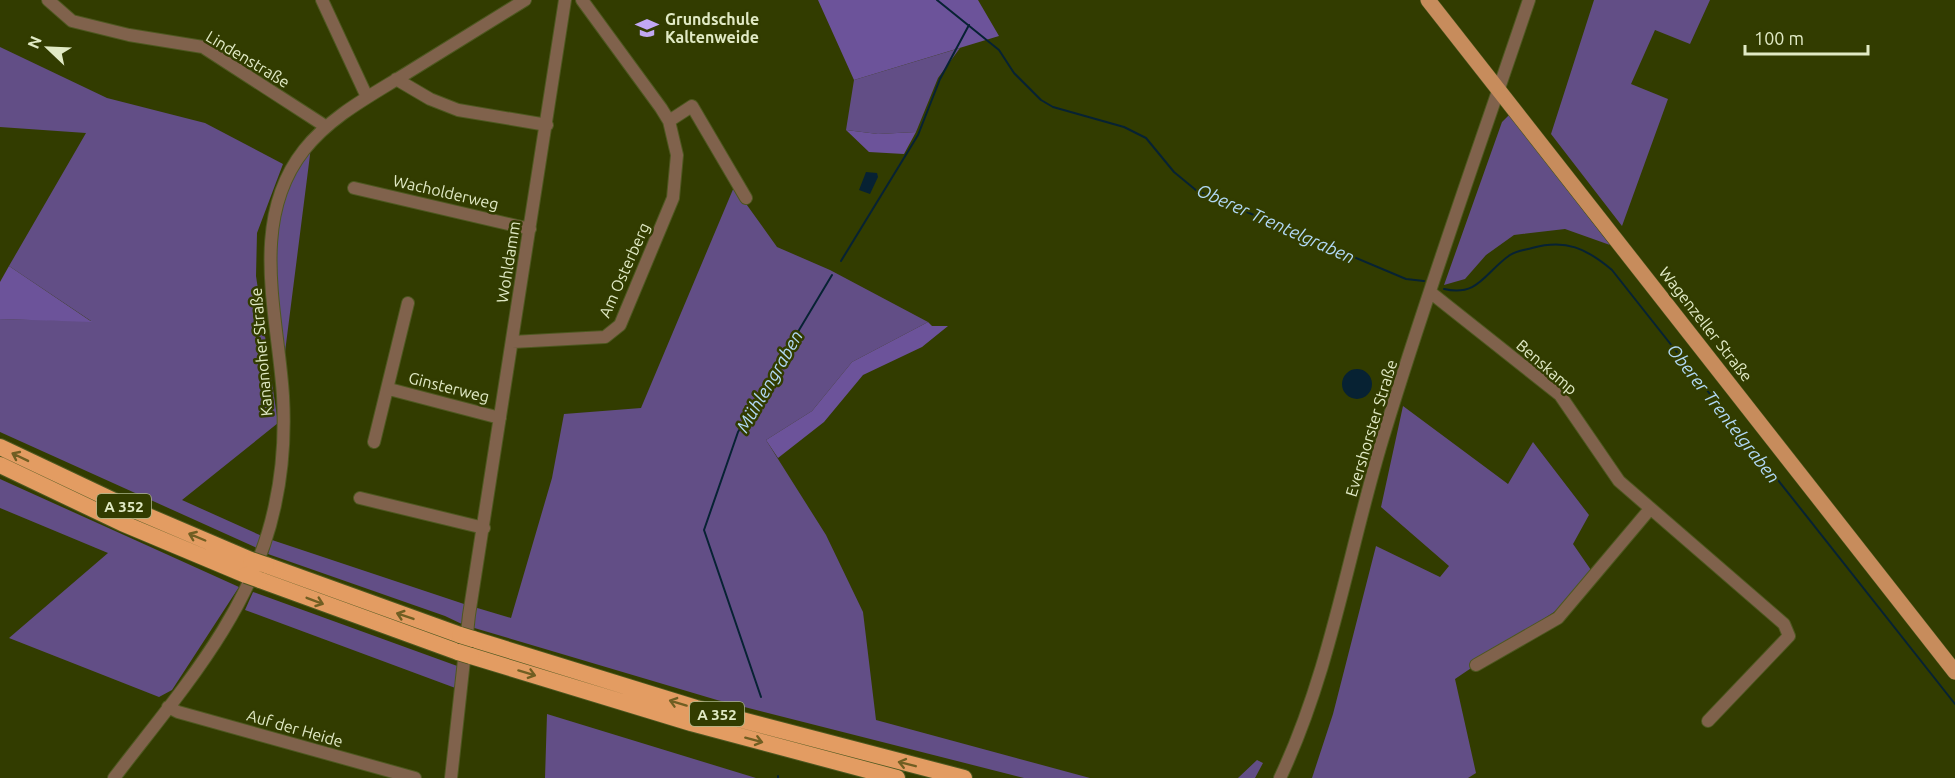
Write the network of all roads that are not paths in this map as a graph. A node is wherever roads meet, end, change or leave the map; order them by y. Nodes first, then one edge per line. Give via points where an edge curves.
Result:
1 (48, 0) edge
2 (322, 0) edge
3 (525, 0) edge
4 (565, 0) edge
5 (582, 0) edge
6 (1428, 0) edge
7 (1528, 0) edge
8 (396, 80) junction
9 (1499, 89) junction
10 (368, 98) junction
11 (669, 121) junction
12 (547, 125) junction
13 (325, 126) junction
14 (354, 188) dead end
15 (746, 198) dead end
16 (530, 229) junction
17 (1430, 292) junction
18 (408, 303) dead end
19 (512, 342) junction
20 (389, 389) junction
21 (500, 418) junction
22 (374, 442) dead end
23 (0, 447) edge
24 (0, 465) edge
25 (360, 498) dead end
26 (1650, 509) junction
27 (483, 528) junction
28 (256, 570) junction
29 (465, 646) junction
30 (1476, 665) dead end
31 (1955, 672) edge
32 (168, 706) junction
33 (1708, 721) dead end
34 (114, 778) edge
35 (415, 778) edge
36 (451, 778) edge
37 (897, 778) edge
38 (964, 778) edge
39 (1280, 778) edge

1 - 13 street, Lindenstraße via 72,21 203,47
2 - 10 street
3 - 8 street, Kananoher Straße
4 - 12 street, Wohldamm
5 - 11 street, Am Osterberg
6 - 9 main road, Wagenzeller Straße
7 - 9 street, Evershorster Straße
8 - 10 street, Kananoher Straße
8 - 12 street via 458,110
9 - 17 street, Evershorster Straße
9 - 31 main road, Wagenzeller Straße
10 - 13 street, Kananoher Straße
11 - 15 street via 692,106
11 - 19 street, Am Osterberg via 677,155 673,198 620,325 605,337
12 - 16 street, Wohldamm
13 - 32 street, Kananoher Straße via 303,151 289,176 274,218 270,275 284,431 280,476 265,547 228,624
14 - 16 street, Wacholderweg
16 - 19 street, Wohldamm
17 - 26 street, Benskamp via 1560,395 1619,481
17 - 39 street, Evershorster Straße via 1384,432 1314,695
18 - 20 street, Ginsterweg
19 - 21 street, Wohldamm
20 - 21 street, Ginsterweg
20 - 22 street, Ginsterweg
21 - 27 street, Wohldamm
28 -> 23 highway, A 352
24 - 28 highway, A 352 via 123,523
25 - 27 street
26 - 30 street via 1558,618
26 - 33 street, Benskamp via 1784,624 1789,636
27 - 36 street, Wohldamm
28 - 29 highway, A 352
29 -> 37 highway, A 352 via 691,723
38 -> 29 highway, A 352
32 - 34 street, Kananoher Straße
32 - 35 street, Auf der Heide

